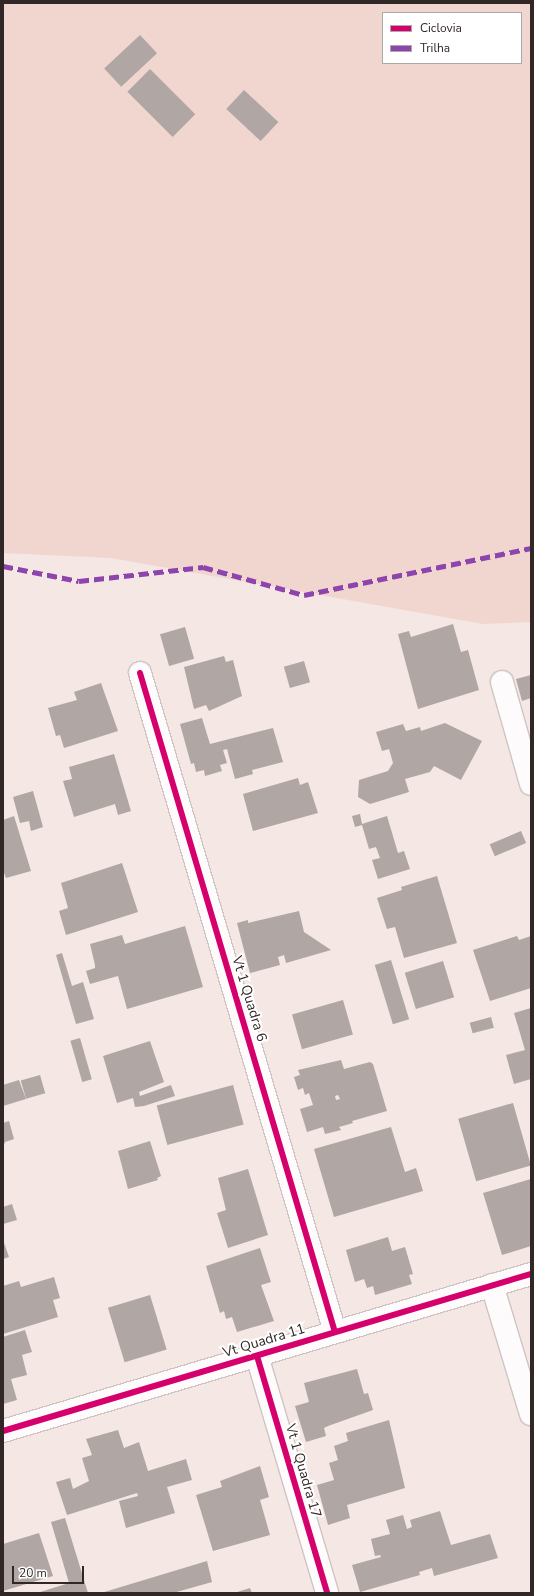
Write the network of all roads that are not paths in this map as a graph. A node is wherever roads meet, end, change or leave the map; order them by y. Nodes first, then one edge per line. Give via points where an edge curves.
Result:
1 (140, 673) dead end
2 (502, 682) dead end
3 (531, 784) edge
4 (531, 1274) edge
5 (492, 1285) junction
6 (335, 1332) junction
7 (257, 1356) junction
8 (531, 1414) edge
9 (3, 1431) edge
10 (327, 1593) edge

1 - 6 street, Vt 1 Quadra 6
2 - 3 street
4 - 5 street, Vt Quadra 11
5 - 6 street, Vt Quadra 11
5 - 8 street
6 - 7 street, Vt Quadra 11
7 - 9 street, Vt Quadra 11
7 - 10 street, Vt 1 Quadra 17

